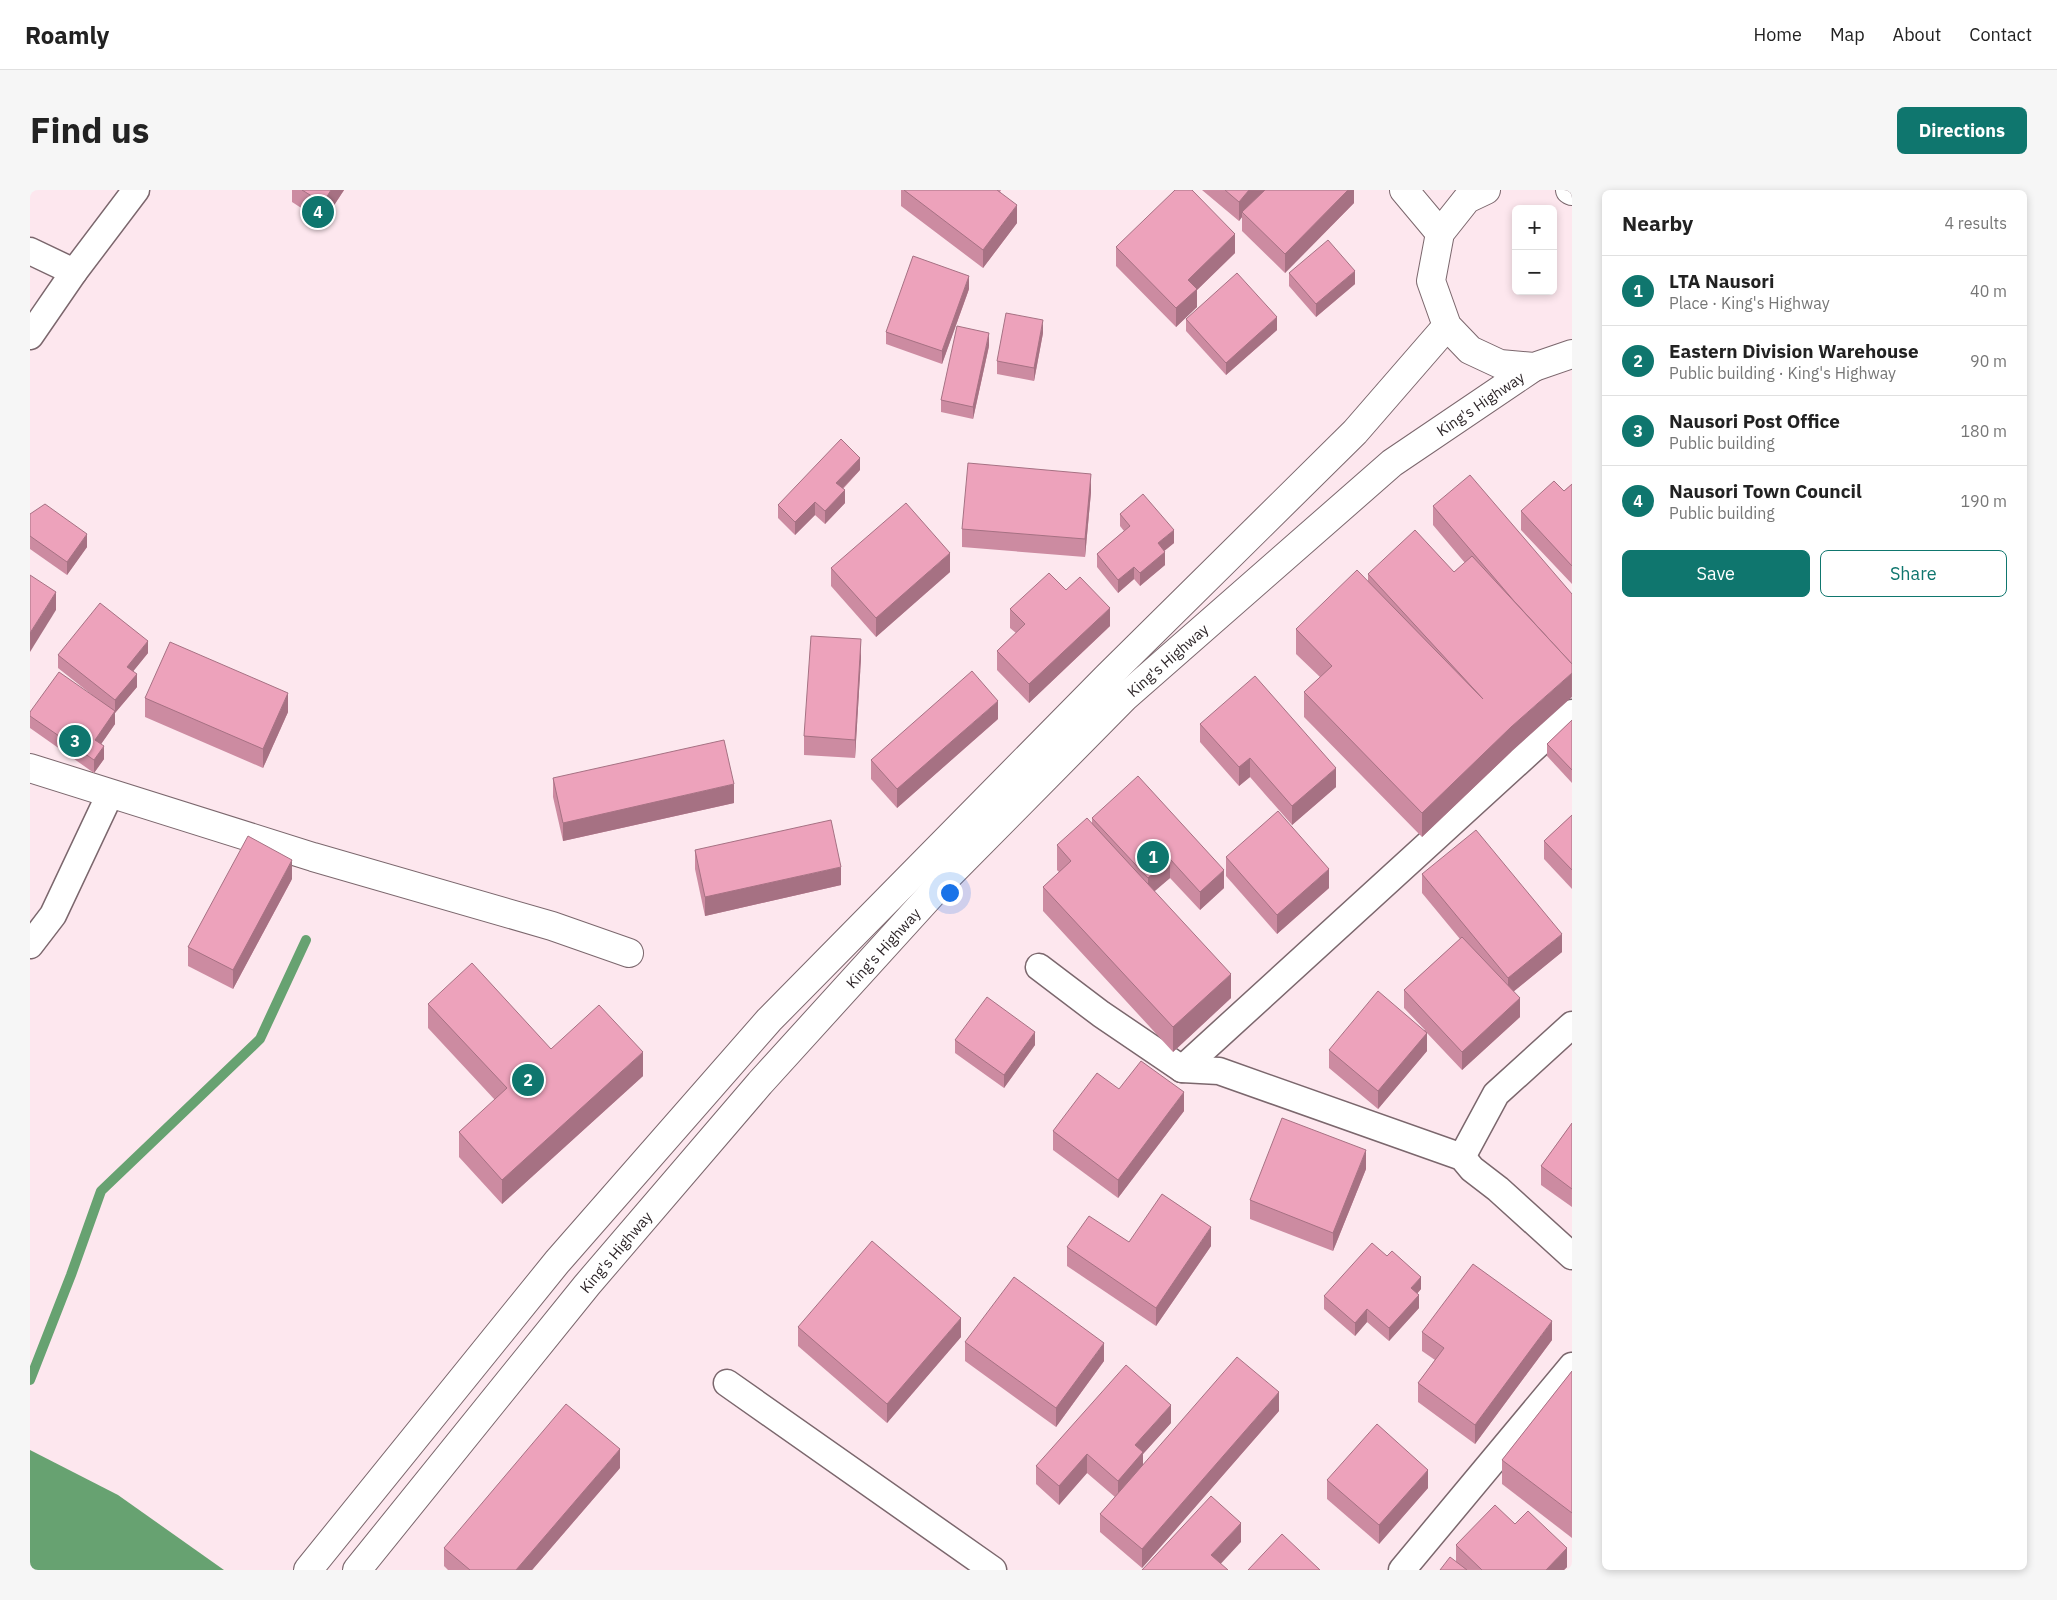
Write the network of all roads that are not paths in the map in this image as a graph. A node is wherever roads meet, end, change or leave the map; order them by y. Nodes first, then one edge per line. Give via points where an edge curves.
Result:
1 (136, 190) edge
2 (1404, 190) edge
3 (1486, 190) edge
4 (1440, 233) junction
5 (30, 251) edge
6 (74, 272) junction
7 (1447, 326) junction
8 (30, 336) edge
9 (1572, 354) edge
10 (1534, 367) junction
11 (1572, 713) edge
12 (30, 768) edge
13 (110, 794) junction
14 (30, 945) edge
15 (628, 953) dead end
16 (1039, 968) dead end
17 (1572, 1025) edge
18 (1182, 1070) junction
19 (1462, 1157) junction
20 (1572, 1256) edge
21 (1572, 1366) edge
22 (727, 1383) dead end
23 (308, 1570) edge
24 (357, 1570) edge
25 (993, 1570) edge
26 (1402, 1570) edge

1 - 6 street
2 - 4 main road
3 - 4 main road via 1467,199
4 - 7 main road via 1431,281
5 - 6 street
6 - 8 street
7 - 10 main road via 1470,350 1500,364
7 - 23 main road, King's Highway via 1355,432 1107,677 769,1020 557,1262
9 - 10 main road
10 - 24 main road, King's Highway via 1392,462 1126,697 950,875 760,1083 587,1285
11 - 18 street
12 - 13 main road
13 - 14 street via 53,915
13 - 15 main road via 552,926
16 - 18 street
17 - 19 street via 1496,1094
18 - 19 street via 1219,1072
19 - 20 street
21 - 26 street
22 - 25 street

